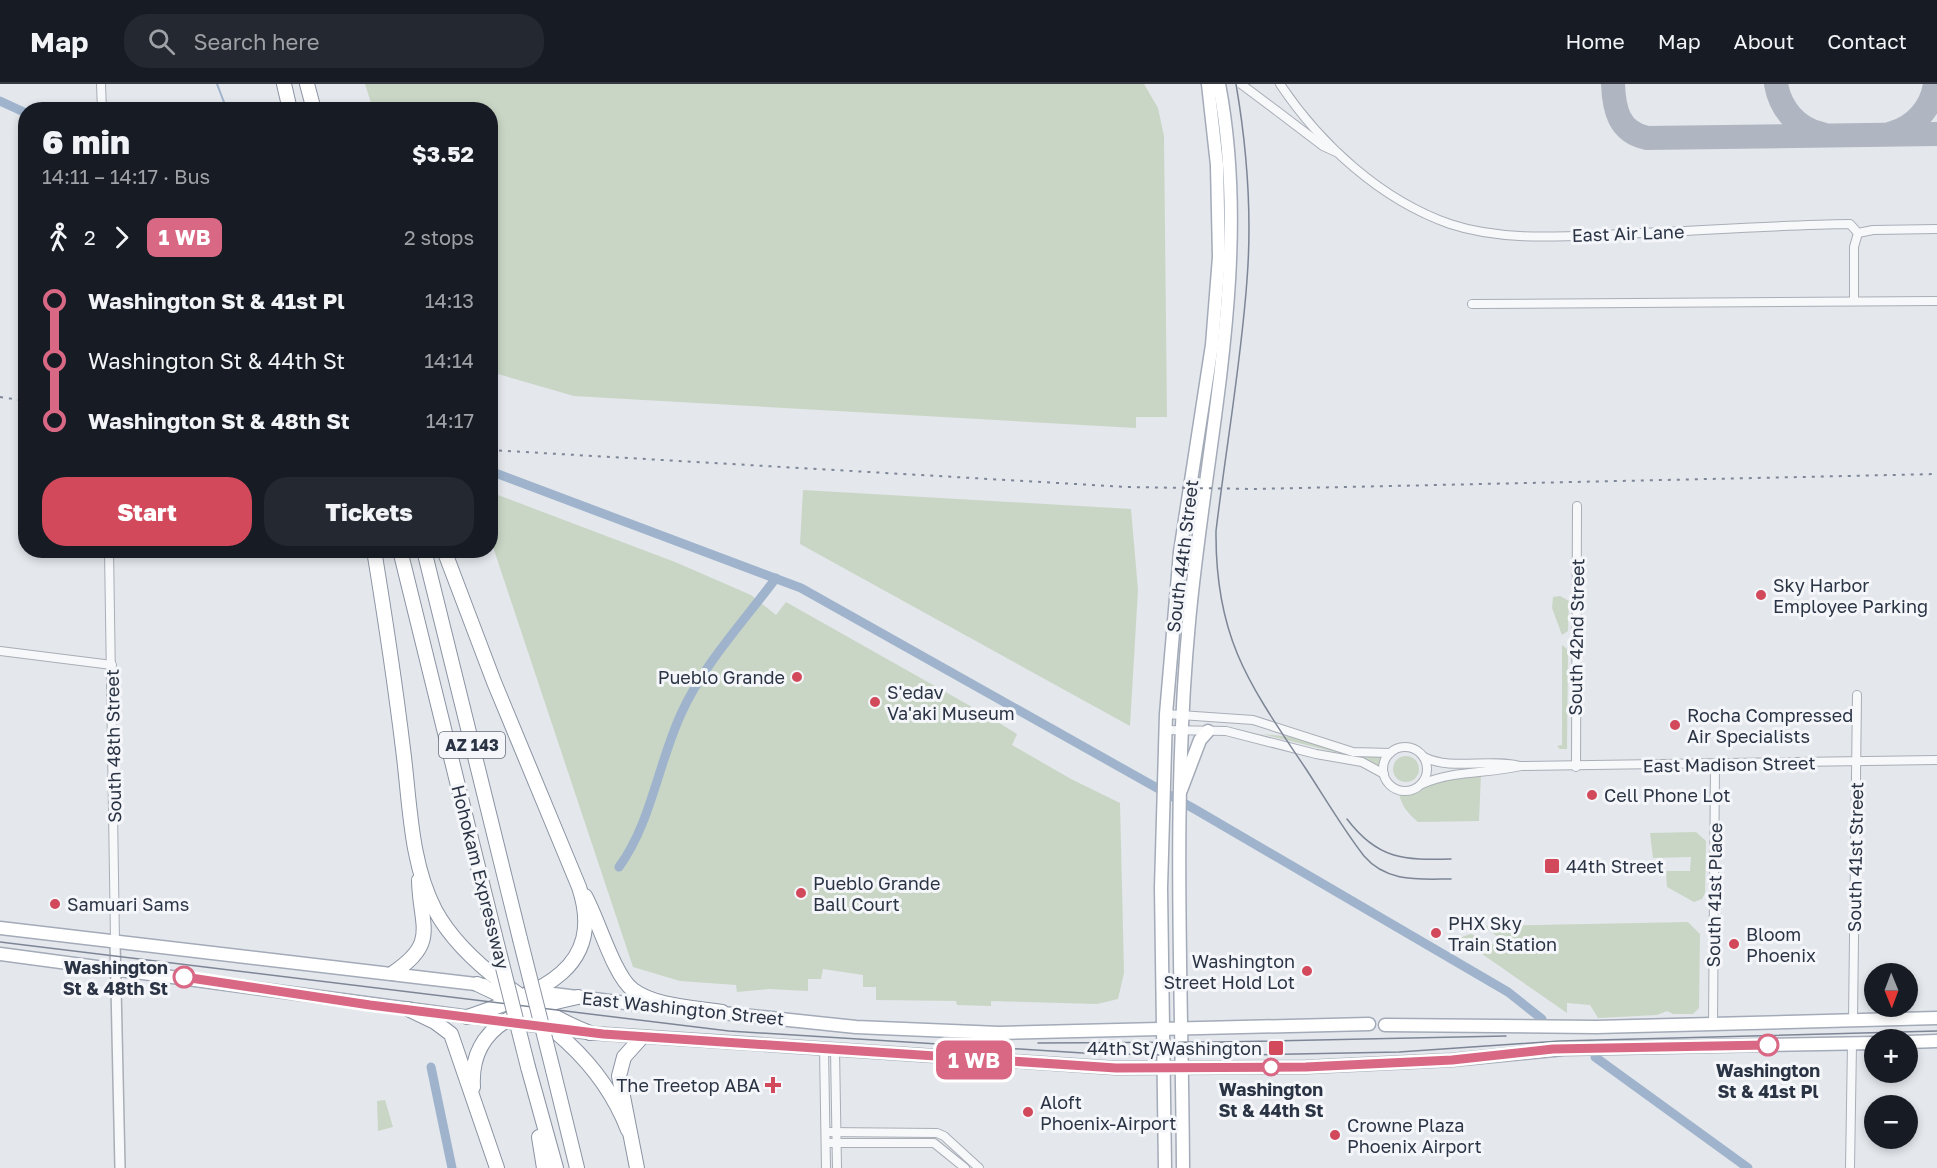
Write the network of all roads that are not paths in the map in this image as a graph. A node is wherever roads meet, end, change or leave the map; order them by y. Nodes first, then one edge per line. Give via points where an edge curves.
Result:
1 (101, 84) edge
2 (284, 84) edge
3 (307, 84) edge
4 (1208, 84) edge
5 (1219, 84) edge
6 (1241, 84) edge
7 (1282, 86) edge
8 (102, 102) edge
9 (288, 102) edge
10 (312, 102) edge
11 (1337, 153) junction
12 (1937, 229) edge
13 (1858, 233) junction
14 (1854, 301) junction
15 (1937, 301) edge
16 (1472, 304) dead end
17 (1577, 506) dead end
18 (110, 558) edge
19 (375, 558) edge
20 (402, 558) edge
21 (426, 558) edge
22 (447, 558) edge
23 (0, 651) edge
24 (112, 665) junction
25 (1857, 695) dead end
26 (1166, 714) junction
27 (1182, 715) junction
28 (1166, 730) junction
29 (1181, 730) junction
30 (1208, 730) junction
31 (1390, 753) junction
32 (1424, 757) junction
33 (1937, 760) edge
34 (1857, 762) junction
35 (1715, 764) junction
36 (1521, 766) junction
37 (1576, 767) junction
38 (1384, 774) junction
39 (1422, 784) junction
40 (1181, 790) junction
41 (418, 860) junction
42 (576, 879) junction
43 (0, 928) edge
44 (115, 941) junction
45 (0, 954) edge
46 (115, 968) junction
47 (393, 973) junction
48 (477, 984) joint
49 (578, 997) joint
50 (524, 999) junction
51 (408, 1010) junction
52 (722, 1012) junction
53 (467, 1017) junction
54 (1937, 1018) edge
55 (1853, 1020) junction
56 (502, 1021) junction
57 (1369, 1024) dead end
58 (1385, 1025) dead end
59 (1713, 1025) junction
60 (547, 1027) junction
61 (1162, 1029) junction
62 (1182, 1029) junction
63 (590, 1033) junction
64 (641, 1038) junction
65 (1937, 1041) edge
66 (1918, 1042) edge
67 (1852, 1043) junction
68 (1864, 1043) edge
69 (830, 1049) junction
70 (528, 1067) junction
71 (1183, 1068) junction
72 (1163, 1069) junction
73 (475, 1098) junction
74 (628, 1130) junction
75 (826, 1132) junction
76 (837, 1132) junction
77 (837, 1142) junction
78 (826, 1143) junction
79 (120, 1168) edge
80 (497, 1168) edge
81 (544, 1168) edge
82 (556, 1168) edge
83 (577, 1168) edge
84 (637, 1168) edge
85 (826, 1168) edge
86 (837, 1168) edge
87 (965, 1168) edge
88 (979, 1168) edge
89 (1165, 1168) edge
90 (1184, 1168) edge
91 (1850, 1168) edge

1 - 8 street
2 - 9 highway
3 - 10 highway
4 - 26 main road, South 44th Street via 1219,199 1217,300 1180,552
5 - 27 main road, South 44th Street via 1227,152 1230,275 1198,530
6 - 11 street, East Air Lane, bridge
7 - 11 street, East Air Lane
11 - 13 street, East Air Lane via 1397,198 1450,224 1479,231 1592,235 1850,224
12 - 13 street, East Air Lane
13 - 14 street via 1854,247
14 - 15 street
14 - 16 street
17 - 37 street, South 42nd Street
18 - 24 street, South 48th Street
19 - 41 highway
20 - 70 highway, Hohokam Expressway / AZ 143, bridge
21 - 83 highway, Hohokam Expressway / AZ 143, bridge
22 - 42 highway
23 - 24 street
24 - 44 street, South 48th Street
25 - 34 street, South 41st Street
26 - 27 street
26 - 28 main road, South 44th Street
27 - 29 main road, South 44th Street
27 - 31 street via 1253,720 1353,752
28 - 29 street
28 - 61 main road, South 44th Street
29 - 30 street
29 - 40 main road, South 44th Street
30 - 38 street via 1362,762
30 - 40 main road via 1200,740
31 - 32 street via 1407,747
31 - 38 street via 1385,759
32 - 36 street, East Madison Street via 1442,764 1503,761
32 - 39 street via 1428,771
33 - 34 street, East Madison Street
34 - 35 street, East Madison Street
34 - 55 street, South 41st Street
35 - 37 street, East Madison Street
35 - 59 street, South 41st Place
36 - 37 street, East Madison Street
36 - 39 street, East Madison Street via 1449,774
38 - 39 street via 1389,784 1400,791 1412,791
40 - 62 main road, South 44th Street
41 - 47 highway via 424,939 416,954
41 - 50 highway via 444,925 475,958
42 - 50 highway via 585,915 580,944 559,976
42 - 52 highway via 619,974 632,989 659,1002
43 - 44 main road
44 - 46 street
44 - 47 main road
45 - 46 main road, East Washington Street
46 - 51 main road, East Washington Street
46 - 79 street
47 - 48 main road
48 - 50 highway
49 - 50 highway
49 - 52 main road, East Washington Street
50 - 53 highway
50 - 56 highway
50 - 60 highway
50 - 63 highway
51 - 53 main road, East Washington Street
51 - 73 highway via 451,1034
52 - 61 main road, East Washington Street via 946,1032 1031,1034
53 - 56 main road, East Washington Street
54 - 55 main road
55 - 59 main road
56 - 60 main road, East Washington Street
56 - 73 highway via 487,1038 476,1061
57 - 62 main road, East Washington Street
58 - 59 main road
60 - 63 main road, East Washington Street
60 - 74 highway via 602,1078
61 - 62 main road, East Washington Street
61 - 72 main road, South 44th Street
62 - 71 main road, South 44th Street
63 - 64 main road, East Washington Street
64 - 69 main road, East Washington Street
64 - 74 highway via 626,1054 619,1071
65 - 66 main road
67 - 68 main road
67 - 71 main road, East Washington Street via 1553,1049 1452,1060
67 - 91 street
69 - 72 main road, East Washington Street via 1043,1065
69 - 75 street
69 - 76 street
70 - 81 highway
70 - 82 highway, Hohokam Expressway / AZ 143
71 - 72 main road, East Washington Street
71 - 90 main road, South 44th Street
72 - 89 main road, South 44th Street
73 - 80 highway
74 - 84 highway
75 - 76 street
75 - 78 street
76 - 77 street
76 - 88 street via 937,1133
77 - 78 street
77 - 86 street
77 - 87 street via 934,1143
78 - 85 street

